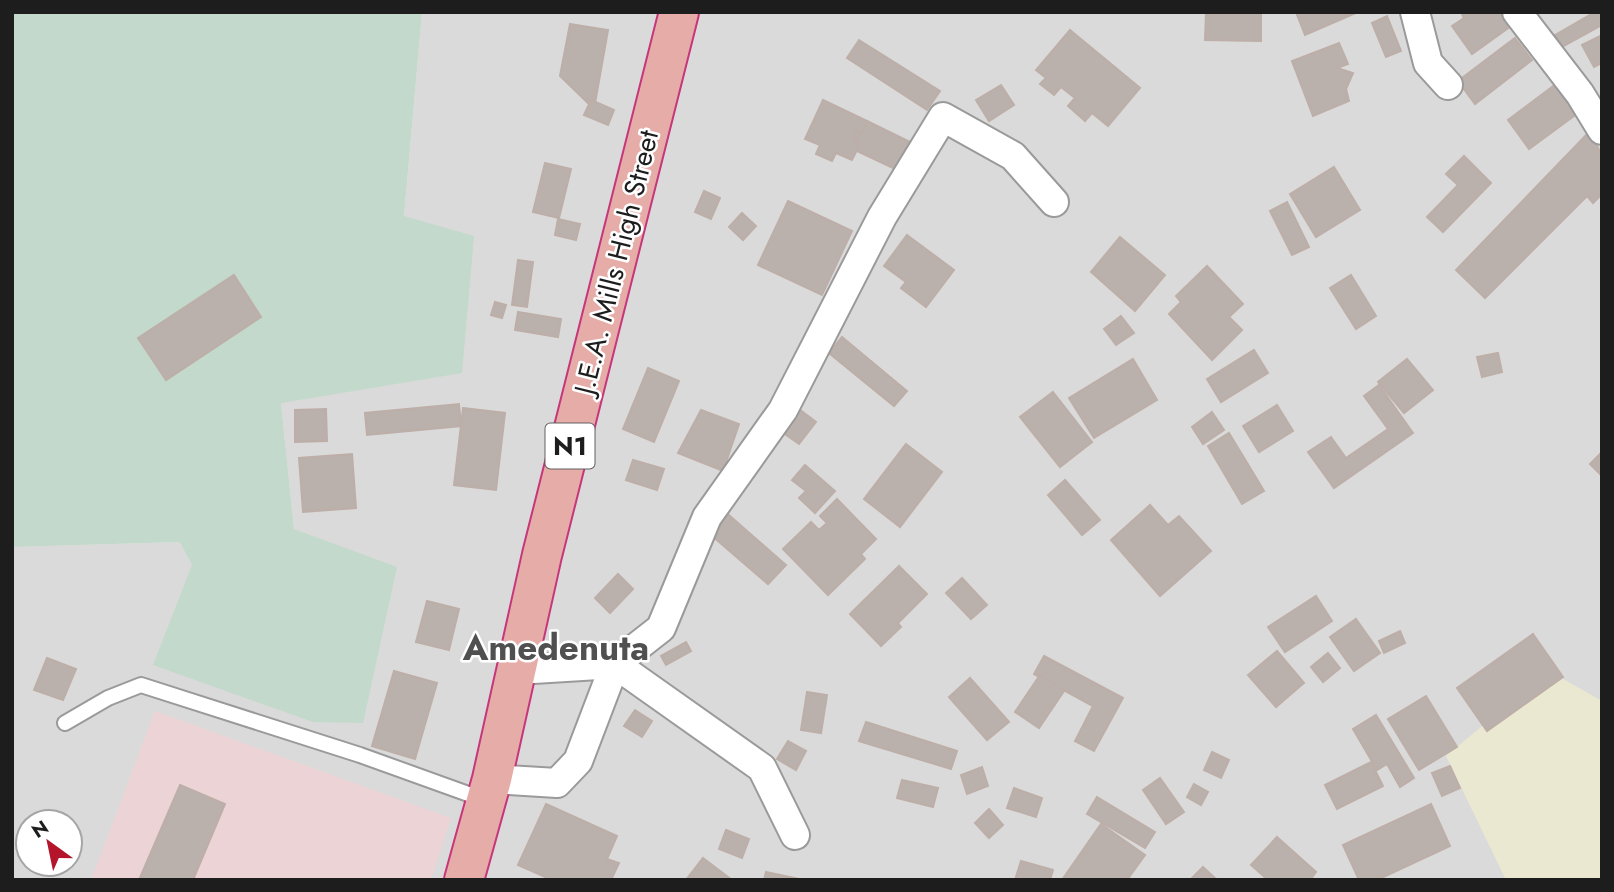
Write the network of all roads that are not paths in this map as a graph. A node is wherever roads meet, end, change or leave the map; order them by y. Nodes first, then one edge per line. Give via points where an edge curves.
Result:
1 (679, 12) edge
2 (1416, 12) edge
3 (1517, 12) edge
4 (1448, 85) dead end
5 (1602, 130) edge
6 (1055, 202) dead end
7 (615, 664) junction
8 (517, 670) junction
9 (65, 723) dead end
10 (489, 790) junction
11 (795, 835) dead end
12 (464, 880) edge

1 - 8 highway, J.E.A. Mills High Street / N1
2 - 4 street via 1428,63
3 - 5 street
6 - 7 street via 1013,156 943,117 882,217 783,410 707,517 661,628
7 - 8 street
7 - 10 street via 578,761 557,783
7 - 11 street via 762,768
8 - 10 highway, J.E.A. Mills High Street / N1
9 - 10 lane via 107,698 141,685 360,755
10 - 12 highway, J.E.A. Mills High Street / N1

